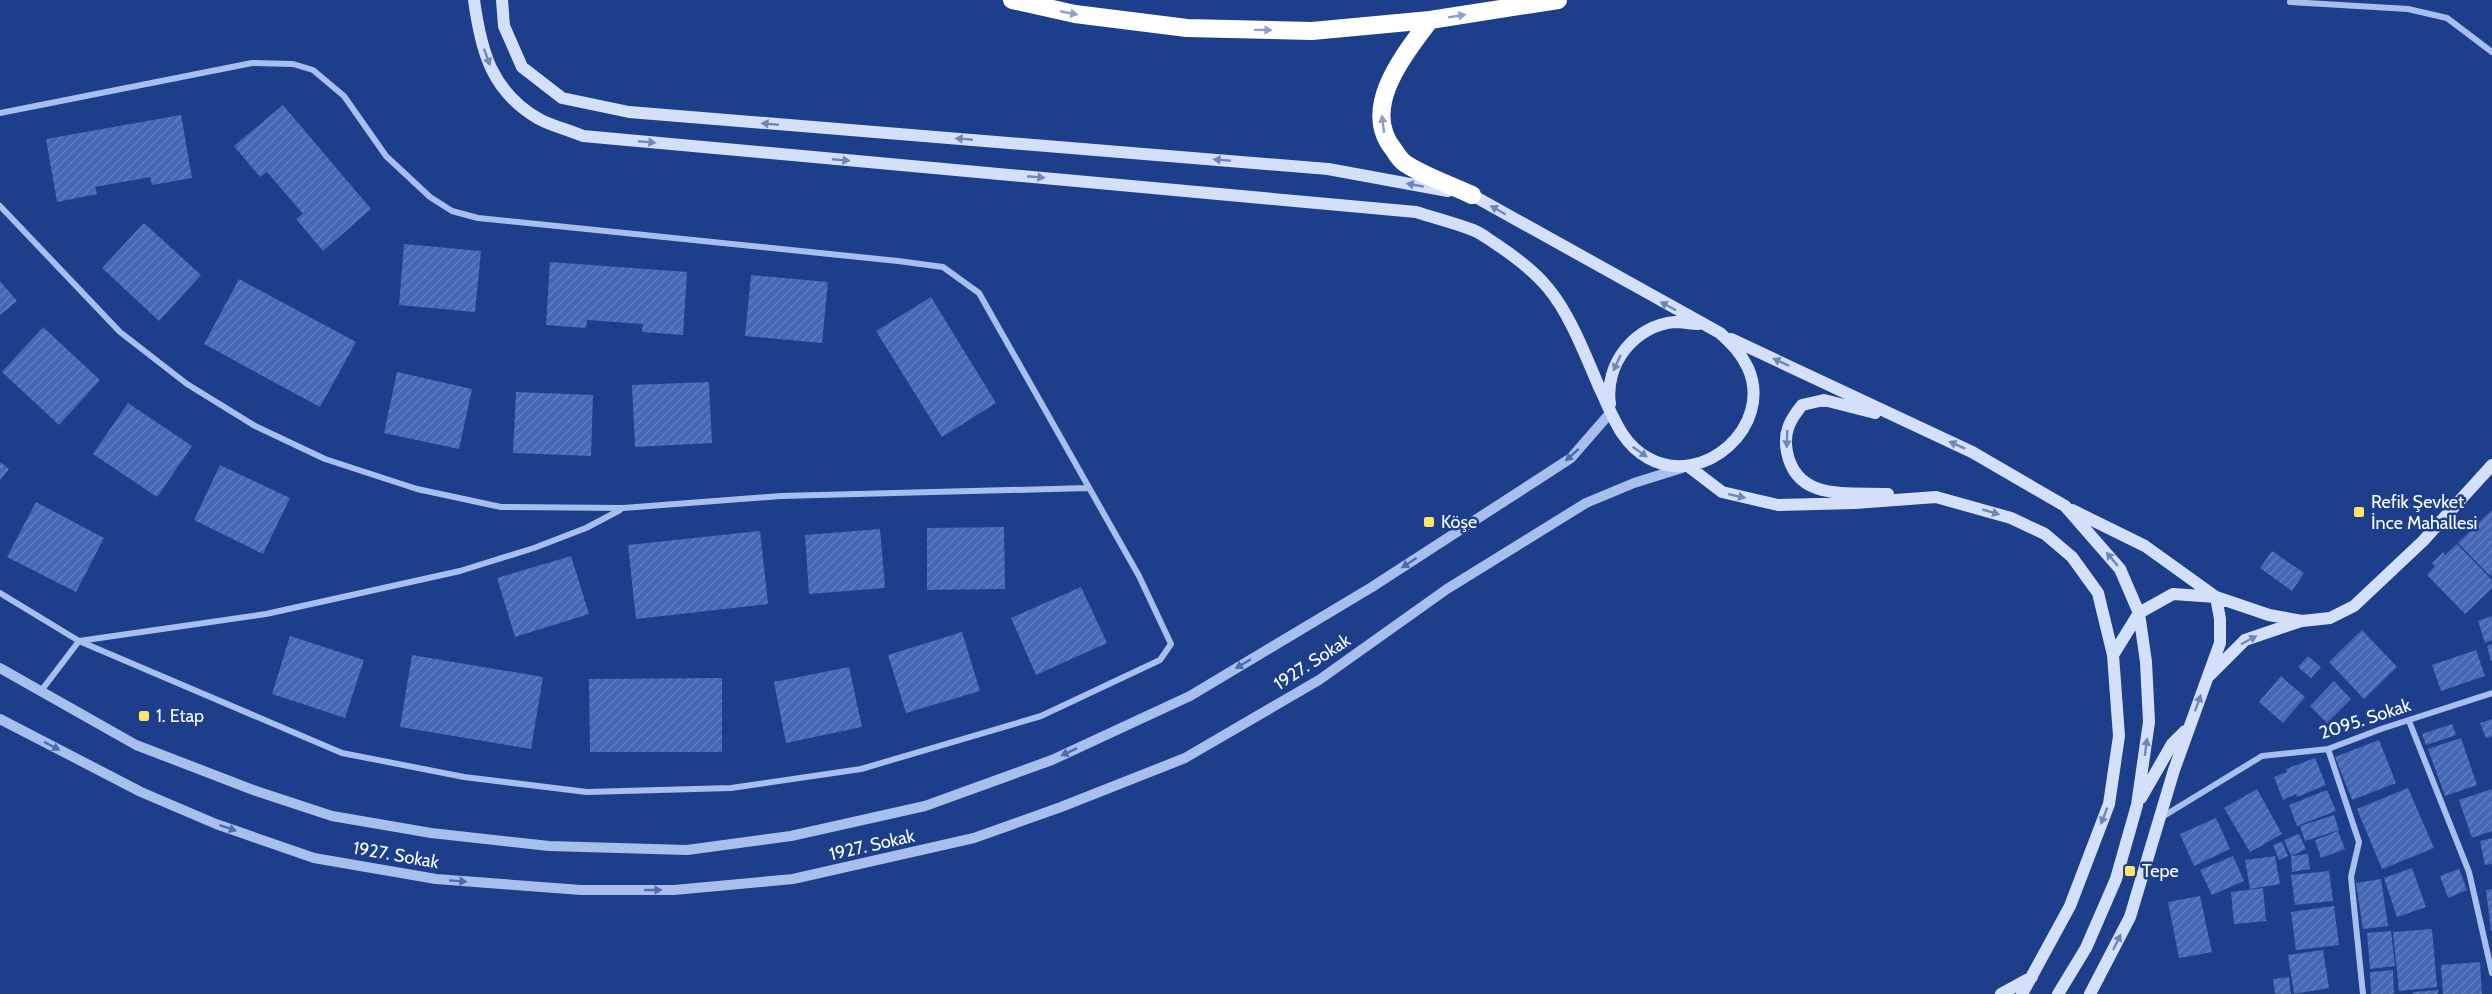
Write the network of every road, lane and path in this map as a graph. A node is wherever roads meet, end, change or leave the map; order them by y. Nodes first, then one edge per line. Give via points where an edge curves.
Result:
1 (474, 0) edge
2 (502, 0) edge
3 (1012, 0) edge
4 (1558, 0) edge
5 (2290, 2) dead end
6 (1430, 20) junction
7 (2492, 52) edge
8 (0, 113) edge
9 (1472, 195) junction
10 (0, 206) edge
11 (1719, 333) junction
12 (1611, 412) junction
13 (1903, 420) junction
14 (2492, 465) edge
15 (1688, 466) junction
16 (1089, 488) junction
17 (1936, 497) junction
18 (2066, 507) junction
19 (622, 508) junction
20 (0, 593) edge
21 (2216, 597) junction
22 (2139, 613) junction
23 (2302, 621) junction
24 (79, 640) junction
25 (2113, 655) junction
26 (0, 668) edge
27 (2207, 678) junction
28 (41, 691) junction
29 (2489, 693) edge
30 (0, 719) edge
31 (2409, 721) junction
32 (2189, 727) junction
33 (2328, 749) junction
34 (2137, 805) junction
35 (2158, 819) junction
36 (2492, 973) edge
37 (2033, 976) junction
38 (2001, 994) edge
39 (2022, 994) edge
40 (2058, 994) edge
41 (2090, 994) edge
42 (2363, 994) edge

1 -> 12 main road via 487,59 503,91 539,118 583,136 1416,212 1475,230 1513,255 1549,288 1577,336
9 -> 2 main road via 1328,169 618,110 562,98 522,67 504,26
3 -> 6 highway via 1074,14 1187,28 1312,31
6 -> 4 highway
5 - 7 street via 2408,9 2447,18
9 -> 6 highway via 1404,163 1388,144 1383,128 1384,93 1401,59
8 - 16 street via 252,63 293,64 313,70 344,96 386,156 430,197 452,211 478,218 943,267 979,293
11 -> 9 main road
10 - 19 street via 120,332 187,384 255,426 325,459 417,489 501,507
11 -> 12 main road via 1700,325 1676,322 1653,327 1633,340 1618,358 1610,380
13 -> 11 main road
11 - 15 main road via 1738,349 1749,370 1753,394 1749,417 1738,439 1719,455
12 -> 15 main road via 1630,445 1650,459
12 -> 28 street, 1927. Sokak via 1571,458 1372,587 1190,696 1052,760 925,806 791,836 687,850 549,846 431,833 332,816 136,745
13 -> 17 main road via 1824,400 1802,405 1789,422 1785,442 1790,465 1802,482 1823,491
18 -> 13 main road via 1972,452
14 - 23 main road via 2423,541 2354,606 2330,618
15 -> 17 main road via 1722,492 1778,505
30 -> 15 street, 1927. Sokak via 141,792 216,824 314,858 436,879 582,890 674,890 794,879 974,838 1185,758 1319,680 1447,589 1586,503
16 - 19 street via 781,496
16 - 24 street via 1139,576 1171,645 1160,660 1041,716 861,770 731,788 587,792 464,777 342,753
17 -> 25 main road via 2011,518 2045,534 2072,557 2098,594
18 - 21 main road via 2145,546
22 -> 18 main road via 2120,569
19 - 24 street via 586,528 460,571 266,614
20 - 24 street
21 - 22 main road via 2173,594
21 - 23 main road via 2269,615
21 - 27 main road via 2220,642
22 - 25 main road
34 -> 22 main road via 2150,722
27 -> 23 main road via 2245,640
24 - 28 street
25 -> 37 main road via 2119,736 2109,804 2070,906
26 - 28 street, 1927. Sokak
32 -> 27 main road
29 - 31 street, 2095. Sokak
31 - 33 street, 2095. Sokak
31 - 36 street via 2469,872
32 - 34 main road via 2172,744
32 - 35 main road
33 - 35 street, 2095. Sokak via 2262,756
33 - 42 street via 2359,842 2351,877
34 - 40 main road via 2116,879 2086,948
41 -> 35 main road via 2130,917
37 - 38 main road
37 - 39 main road

